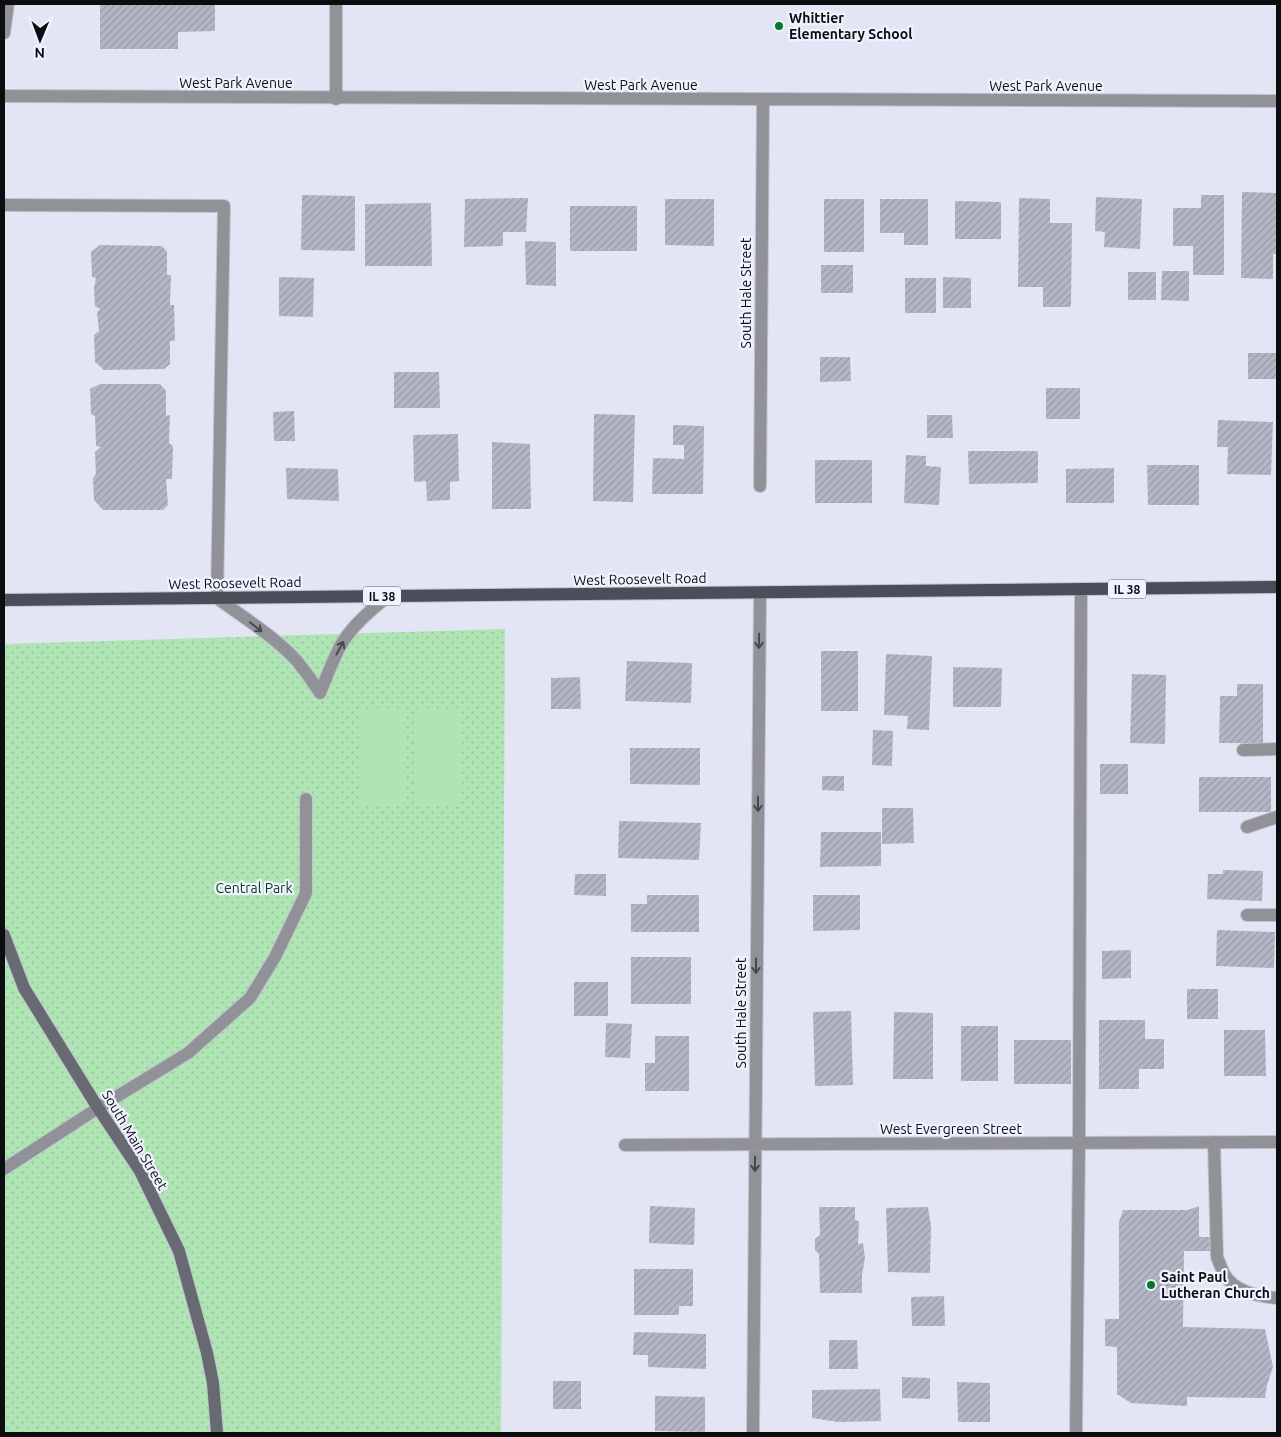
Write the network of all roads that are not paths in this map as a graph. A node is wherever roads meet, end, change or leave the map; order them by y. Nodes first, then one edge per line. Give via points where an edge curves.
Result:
1 (8, 4) edge
2 (336, 4) edge
3 (4, 33) edge
4 (4, 96) edge
5 (336, 99) junction
6 (762, 100) junction
7 (1277, 101) edge
8 (4, 205) edge
9 (760, 486) dead end
10 (1277, 587) edge
11 (1081, 589) junction
12 (760, 593) junction
13 (388, 596) junction
14 (217, 598) junction
15 (4, 600) edge
16 (1277, 749) edge
17 (1243, 750) dead end
18 (306, 799) dead end
19 (1277, 817) edge
20 (1248, 827) dead end
21 (1247, 915) dead end
22 (1277, 915) edge
23 (4, 935) edge
24 (98, 1108) junction
25 (1214, 1142) junction
26 (1277, 1142) edge
27 (1079, 1143) junction
28 (625, 1145) dead end
29 (755, 1145) junction
30 (4, 1169) edge
31 (1277, 1298) edge
32 (217, 1433) edge
33 (753, 1433) edge
34 (1076, 1433) edge

1 - 3 street
2 - 5 street
4 - 5 street, West Park Avenue
5 - 6 street, West Park Avenue
6 - 7 street, West Park Avenue
6 - 9 street, South Hale Street
8 - 14 street via 224,206
10 - 11 main road, West Roosevelt Road / IL 38
11 - 12 main road, West Roosevelt Road / IL 38
11 - 27 street
12 - 13 main road, West Roosevelt Road / IL 38
12 -> 29 street, South Hale Street
13 - 14 main road, West Roosevelt Road / IL 38
14 -> 13 street via 287,652 320,693 342,642
14 - 15 main road, West Roosevelt Road / IL 38
16 - 17 street
18 - 24 street via 306,893 275,957 250,998 188,1053
19 - 20 street
21 - 22 street
23 - 24 street, South Main Street via 24,988
24 - 30 street
24 - 32 street, South Main Street via 140,1171 179,1251 207,1353
25 - 26 street, West Evergreen Street
25 - 27 street, West Evergreen Street
25 - 31 street via 1217,1257 1223,1272 1230,1282 1244,1291
27 - 29 street, West Evergreen Street
27 - 34 street
28 - 29 street, West Evergreen Street
29 -> 33 street, South Hale Street

